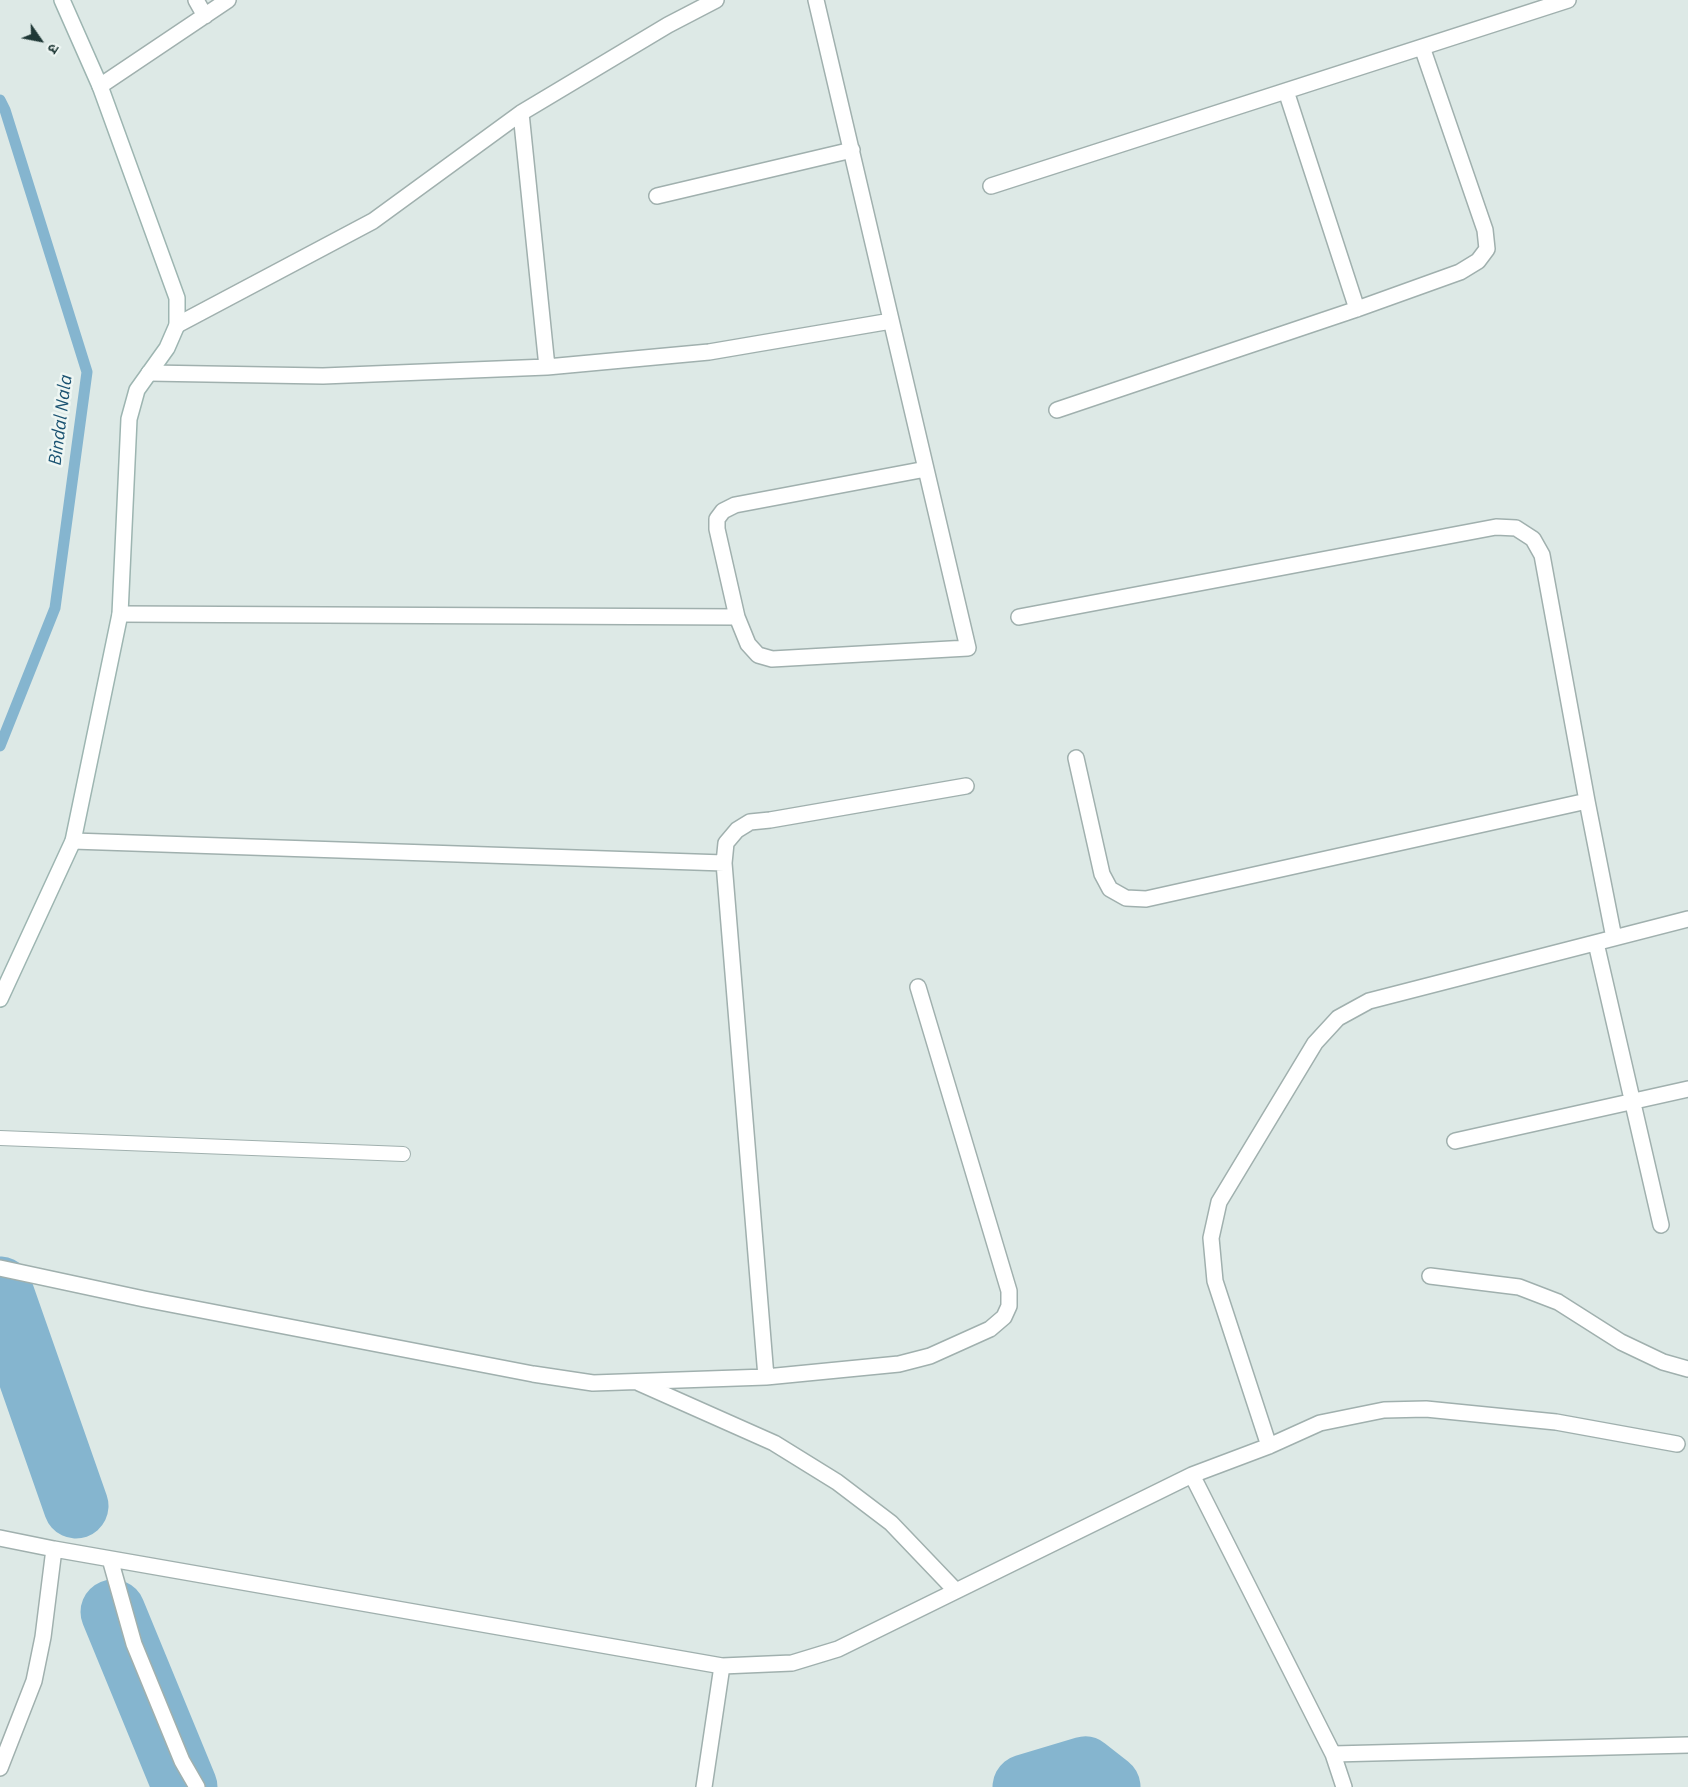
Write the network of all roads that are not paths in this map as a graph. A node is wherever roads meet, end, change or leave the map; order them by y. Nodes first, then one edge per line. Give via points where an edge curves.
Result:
1 (62, 0) edge
2 (196, 0) edge
3 (228, 0) edge
4 (716, 0) edge
5 (816, 0) edge
6 (1568, 0) edge
7 (205, 16) junction
8 (1422, 47) junction
9 (100, 86) junction
10 (1286, 91) junction
11 (521, 113) junction
12 (852, 150) junction
13 (991, 186) dead end
14 (657, 196) dead end
15 (1357, 309) junction
16 (891, 321) junction
17 (177, 325) junction
18 (547, 367) junction
19 (149, 373) junction
20 (1057, 410) dead end
21 (926, 469) junction
22 (120, 614) junction
23 (737, 617) junction
24 (1019, 617) dead end
25 (1076, 758) dead end
26 (966, 786) dead end
27 (1587, 801) junction
28 (73, 841) junction
29 (724, 863) junction
30 (1688, 919) edge
31 (1614, 938) junction
32 (1596, 943) junction
33 (918, 987) dead end
34 (0, 999) edge
35 (1688, 1089) edge
36 (1633, 1101) junction
37 (0, 1138) edge
38 (1455, 1141) dead end
39 (403, 1154) dead end
40 (1661, 1225) dead end
41 (0, 1268) edge
42 (1430, 1276) dead end
43 (1688, 1369) edge
44 (766, 1377) junction
45 (635, 1382) junction
46 (1677, 1444) dead end
47 (1269, 1446) junction
48 (1192, 1475) junction
49 (0, 1538) edge
50 (54, 1549) junction
51 (110, 1559) junction
52 (956, 1591) junction
53 (722, 1666) junction
54 (1688, 1745) edge
55 (1333, 1754) junction
56 (0, 1768) edge
57 (197, 1787) edge
58 (704, 1787) edge
59 (1344, 1787) edge

1 - 9 street
2 - 7 street
3 - 7 street
4 - 11 street via 668,24
5 - 12 street
6 - 8 street
7 - 9 street
8 - 10 street
8 - 15 street via 1485,230 1487,249 1478,261 1460,272
9 - 17 street via 177,298
10 - 13 street
10 - 15 street
11 - 17 street via 373,221
11 - 18 street
12 - 14 street
12 - 16 street
15 - 20 street
16 - 18 street via 709,352
16 - 21 street
17 - 19 street via 167,348
18 - 19 street via 323,376
19 - 22 street via 137,390 129,419
21 - 23 street via 735,505 723,510 717,529
21 - 23 street via 968,648 772,660 758,655 748,644
22 - 23 street
22 - 28 street
24 - 27 street via 1496,527 1516,528 1533,539 1542,555
25 - 27 street via 1102,874 1110,889 1126,898 1146,898
26 - 29 street via 750,822 737,830 726,843
27 - 31 street
28 - 29 street
28 - 34 street
29 - 44 street
30 - 31 street
31 - 32 street
32 - 36 street
32 - 47 street via 1369,1002 1338,1018 1315,1043 1219,1202 1211,1238 1215,1282
33 - 44 street via 1009,1291 1009,1306 1004,1317 990,1329 930,1356 906,1362
35 - 36 street
36 - 38 street
36 - 40 street
37 - 39 lane
41 - 45 street via 533,1374 592,1383
42 - 43 street via 1519,1287 1558,1302 1630,1346 1663,1362
44 - 45 street
45 - 52 street via 774,1443 837,1482 891,1523
46 - 47 street via 1556,1422 1426,1409 1384,1410 1320,1422
47 - 48 street
48 - 52 street
48 - 55 street
49 - 50 street
50 - 51 street
50 - 56 street via 34,1681
51 - 53 street
51 - 57 street via 134,1644 182,1761
52 - 53 street via 829,1652 792,1663
53 - 58 street
54 - 55 street
55 - 59 street

